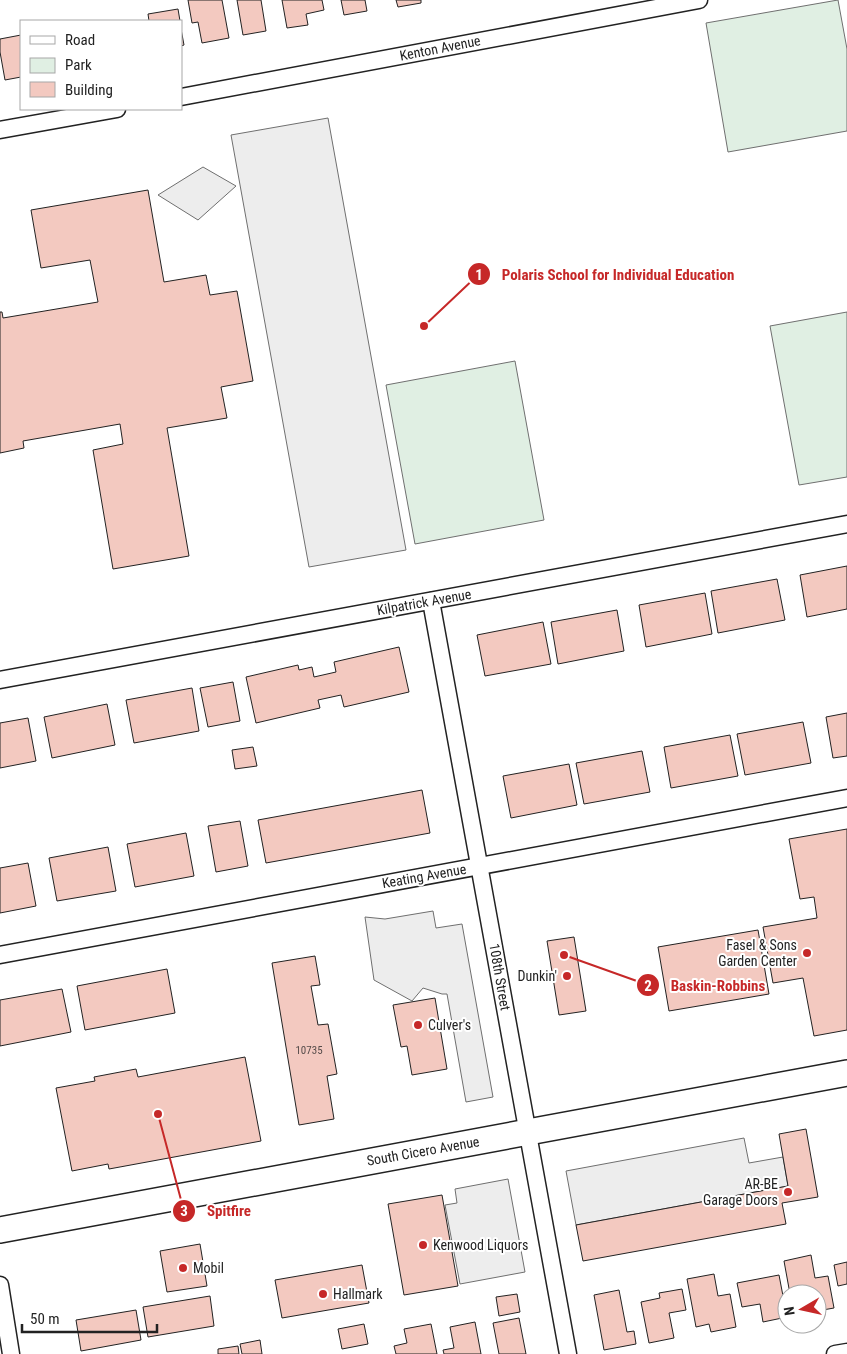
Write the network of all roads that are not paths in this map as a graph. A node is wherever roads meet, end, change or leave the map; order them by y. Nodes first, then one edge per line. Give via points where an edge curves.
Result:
1 (699, 0) edge
2 (182, 97) edge
3 (111, 110) edge
4 (0, 130) edge
5 (847, 524) edge
6 (431, 601) junction
7 (0, 680) edge
8 (847, 798) edge
9 (480, 866) junction
10 (0, 955) edge
11 (847, 1073) edge
12 (528, 1132) junction
13 (0, 1230) edge
14 (0, 1285) edge
15 (847, 1352) edge
16 (11, 1354) edge
17 (568, 1354) edge
18 (835, 1354) edge

1 - 2 street, Kenton Avenue
3 - 4 street
5 - 6 street, Kilpatrick Avenue
6 - 7 street, Kilpatrick Avenue
6 - 9 street, 108th Street
8 - 9 street, Keating Avenue
9 - 10 street, Keating Avenue
9 - 12 street, 108th Street
11 - 12 main road, South Cicero Avenue
12 - 13 main road, South Cicero Avenue
12 - 17 street, 108th Street
14 - 16 street
15 - 18 street

